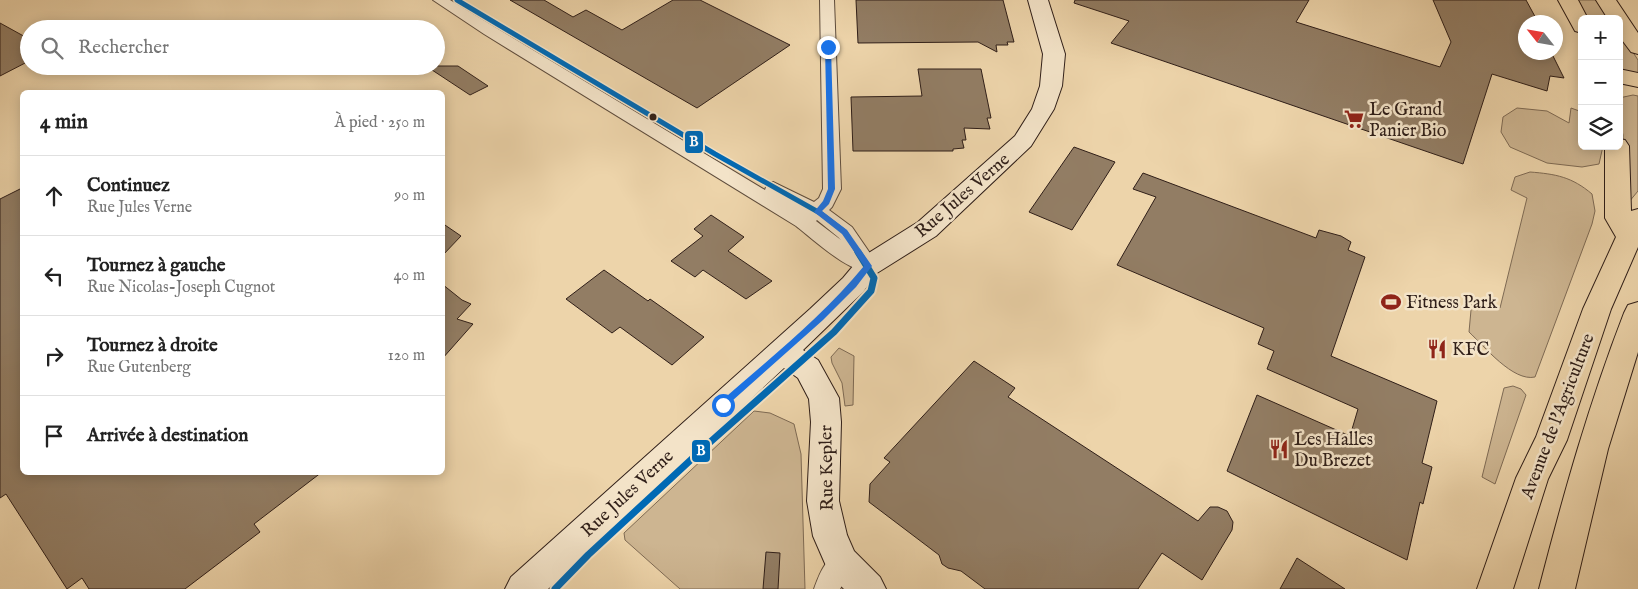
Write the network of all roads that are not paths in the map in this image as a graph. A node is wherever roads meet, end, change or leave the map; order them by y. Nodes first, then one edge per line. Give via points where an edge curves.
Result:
1 (440, 0) edge
2 (457, 0) edge
3 (827, 0) edge
4 (1038, 0) edge
5 (1568, 0) edge
6 (1606, 0) edge
7 (1578, 19) edge
8 (1628, 31) edge
9 (1623, 77) edge
10 (1638, 80) edge
11 (1623, 91) edge
12 (1638, 91) edge
13 (1617, 150) edge
14 (810, 216) junction
15 (1633, 227) edge
16 (868, 266) junction
17 (1638, 313) edge
18 (783, 352) junction
19 (834, 576) edge
20 (523, 589) edge
21 (868, 589) edge
22 (1495, 589) edge
23 (1557, 589) edge

1 - 14 street
2 - 14 street via 715,154
3 - 14 street via 832,189 826,202
4 - 16 main road, Rue Jules Verne via 1054,54 1051,86 1043,109 1023,141 927,229
5 - 7 main road
6 - 8 main road
9 - 10 main road
11 - 12 main road
13 - 15 main road via 1618,218
14 - 16 street via 840,250
15 - 22 main road, Avenue de l'Agriculture via 1597,309 1551,440 1532,478
16 - 18 main road, Rue Jules Verne via 853,285
17 - 23 main road via 1624,349 1574,517
18 - 19 main road, Rue Kepler via 808,369 824,398 823,501
18 - 20 main road, Rue Jules Verne
19 - 21 main road, Rue Kepler

